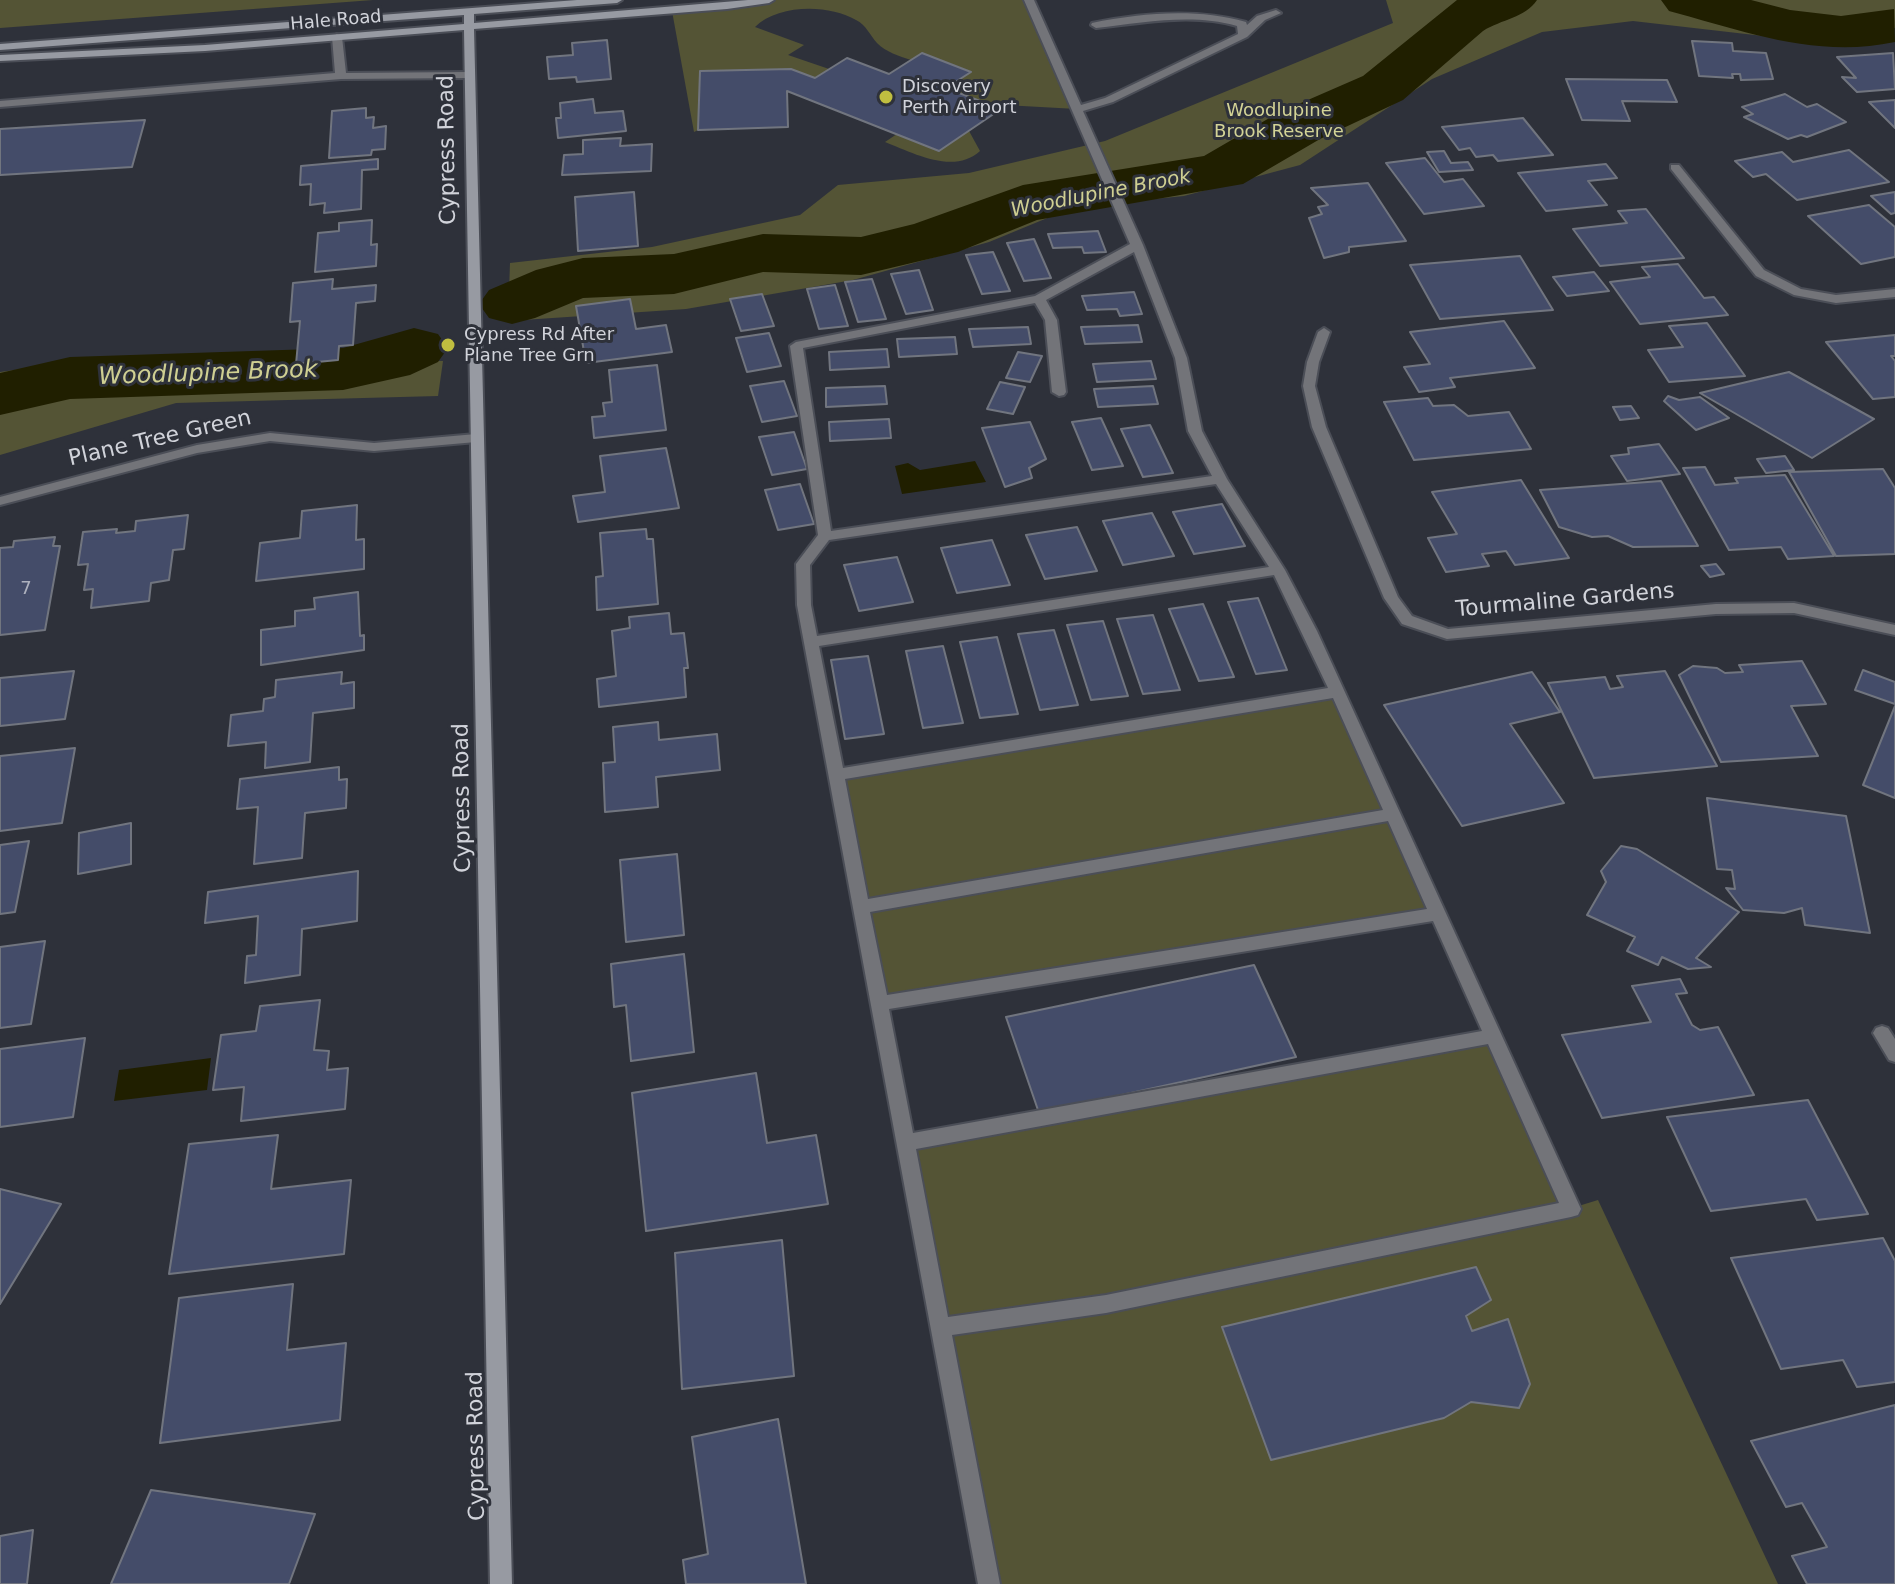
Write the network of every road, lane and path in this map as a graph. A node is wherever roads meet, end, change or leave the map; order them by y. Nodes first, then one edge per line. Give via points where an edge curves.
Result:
1 (617, 0) edge
2 (769, 0) edge
3 (1029, 0) edge
4 (469, 11) junction
5 (1276, 13) dead end
6 (1096, 25) dead end
7 (469, 27) junction
8 (1243, 35) junction
9 (337, 37) junction
10 (0, 47) edge
11 (0, 58) edge
12 (468, 75) junction
13 (341, 76) junction
14 (0, 104) edge
15 (1077, 109) junction
16 (1675, 167) dead end
17 (1137, 245) junction
18 (1895, 293) edge
19 (1039, 299) junction
20 (1324, 332) dead end
21 (1059, 392) dead end
22 (476, 438) junction
23 (1220, 479) junction
24 (0, 501) edge
25 (825, 536) junction
26 (1278, 570) junction
27 (1895, 630) edge
28 (811, 642) junction
29 (1338, 692) junction
30 (835, 775) junction
31 (1393, 814) junction
32 (861, 907) junction
33 (1437, 914) junction
34 (878, 1004) junction
35 (1882, 1033) dead end
36 (1493, 1036) junction
37 (1895, 1055) edge
38 (905, 1143) junction
39 (940, 1327) junction
40 (501, 1584) edge
41 (989, 1584) edge

1 - 4 street, Hale Road
2 - 7 street, Hale Road
3 - 15 street
4 - 7 street, Cypress Road
4 - 10 street, Hale Road
5 - 8 street via 1261,18
6 - 8 street via 1204,16 1242,24
7 - 9 street, Hale Road
7 - 12 street, Cypress Road
8 - 15 street via 1109,100
9 - 11 street, Hale Road
9 - 13 street
12 - 13 street
12 - 22 street, Cypress Road
13 - 14 street
15 - 17 street
16 - 18 street via 1760,273 1798,292 1836,299
17 - 19 street
17 - 23 street via 1181,358 1195,431
19 - 21 street via 1051,320
19 - 25 street via 796,346
20 - 27 street, Tourmaline Gardens via 1309,386 1319,427 1391,598 1407,620 1447,634 1716,609 1794,608
22 - 24 street, Plane Tree Green via 374,447 270,437 197,449
22 - 40 street, Cypress Road
23 - 25 street
23 - 26 street
25 - 28 street via 803,564
26 - 28 street
26 - 29 street
28 - 30 street
29 - 30 street
29 - 31 street
30 - 32 street
31 - 32 street
31 - 33 street
32 - 34 street
33 - 34 street
33 - 36 street
34 - 38 street
35 - 37 street
36 - 38 street
36 - 39 street via 1571,1209 1106,1304
38 - 39 street
39 - 41 street

